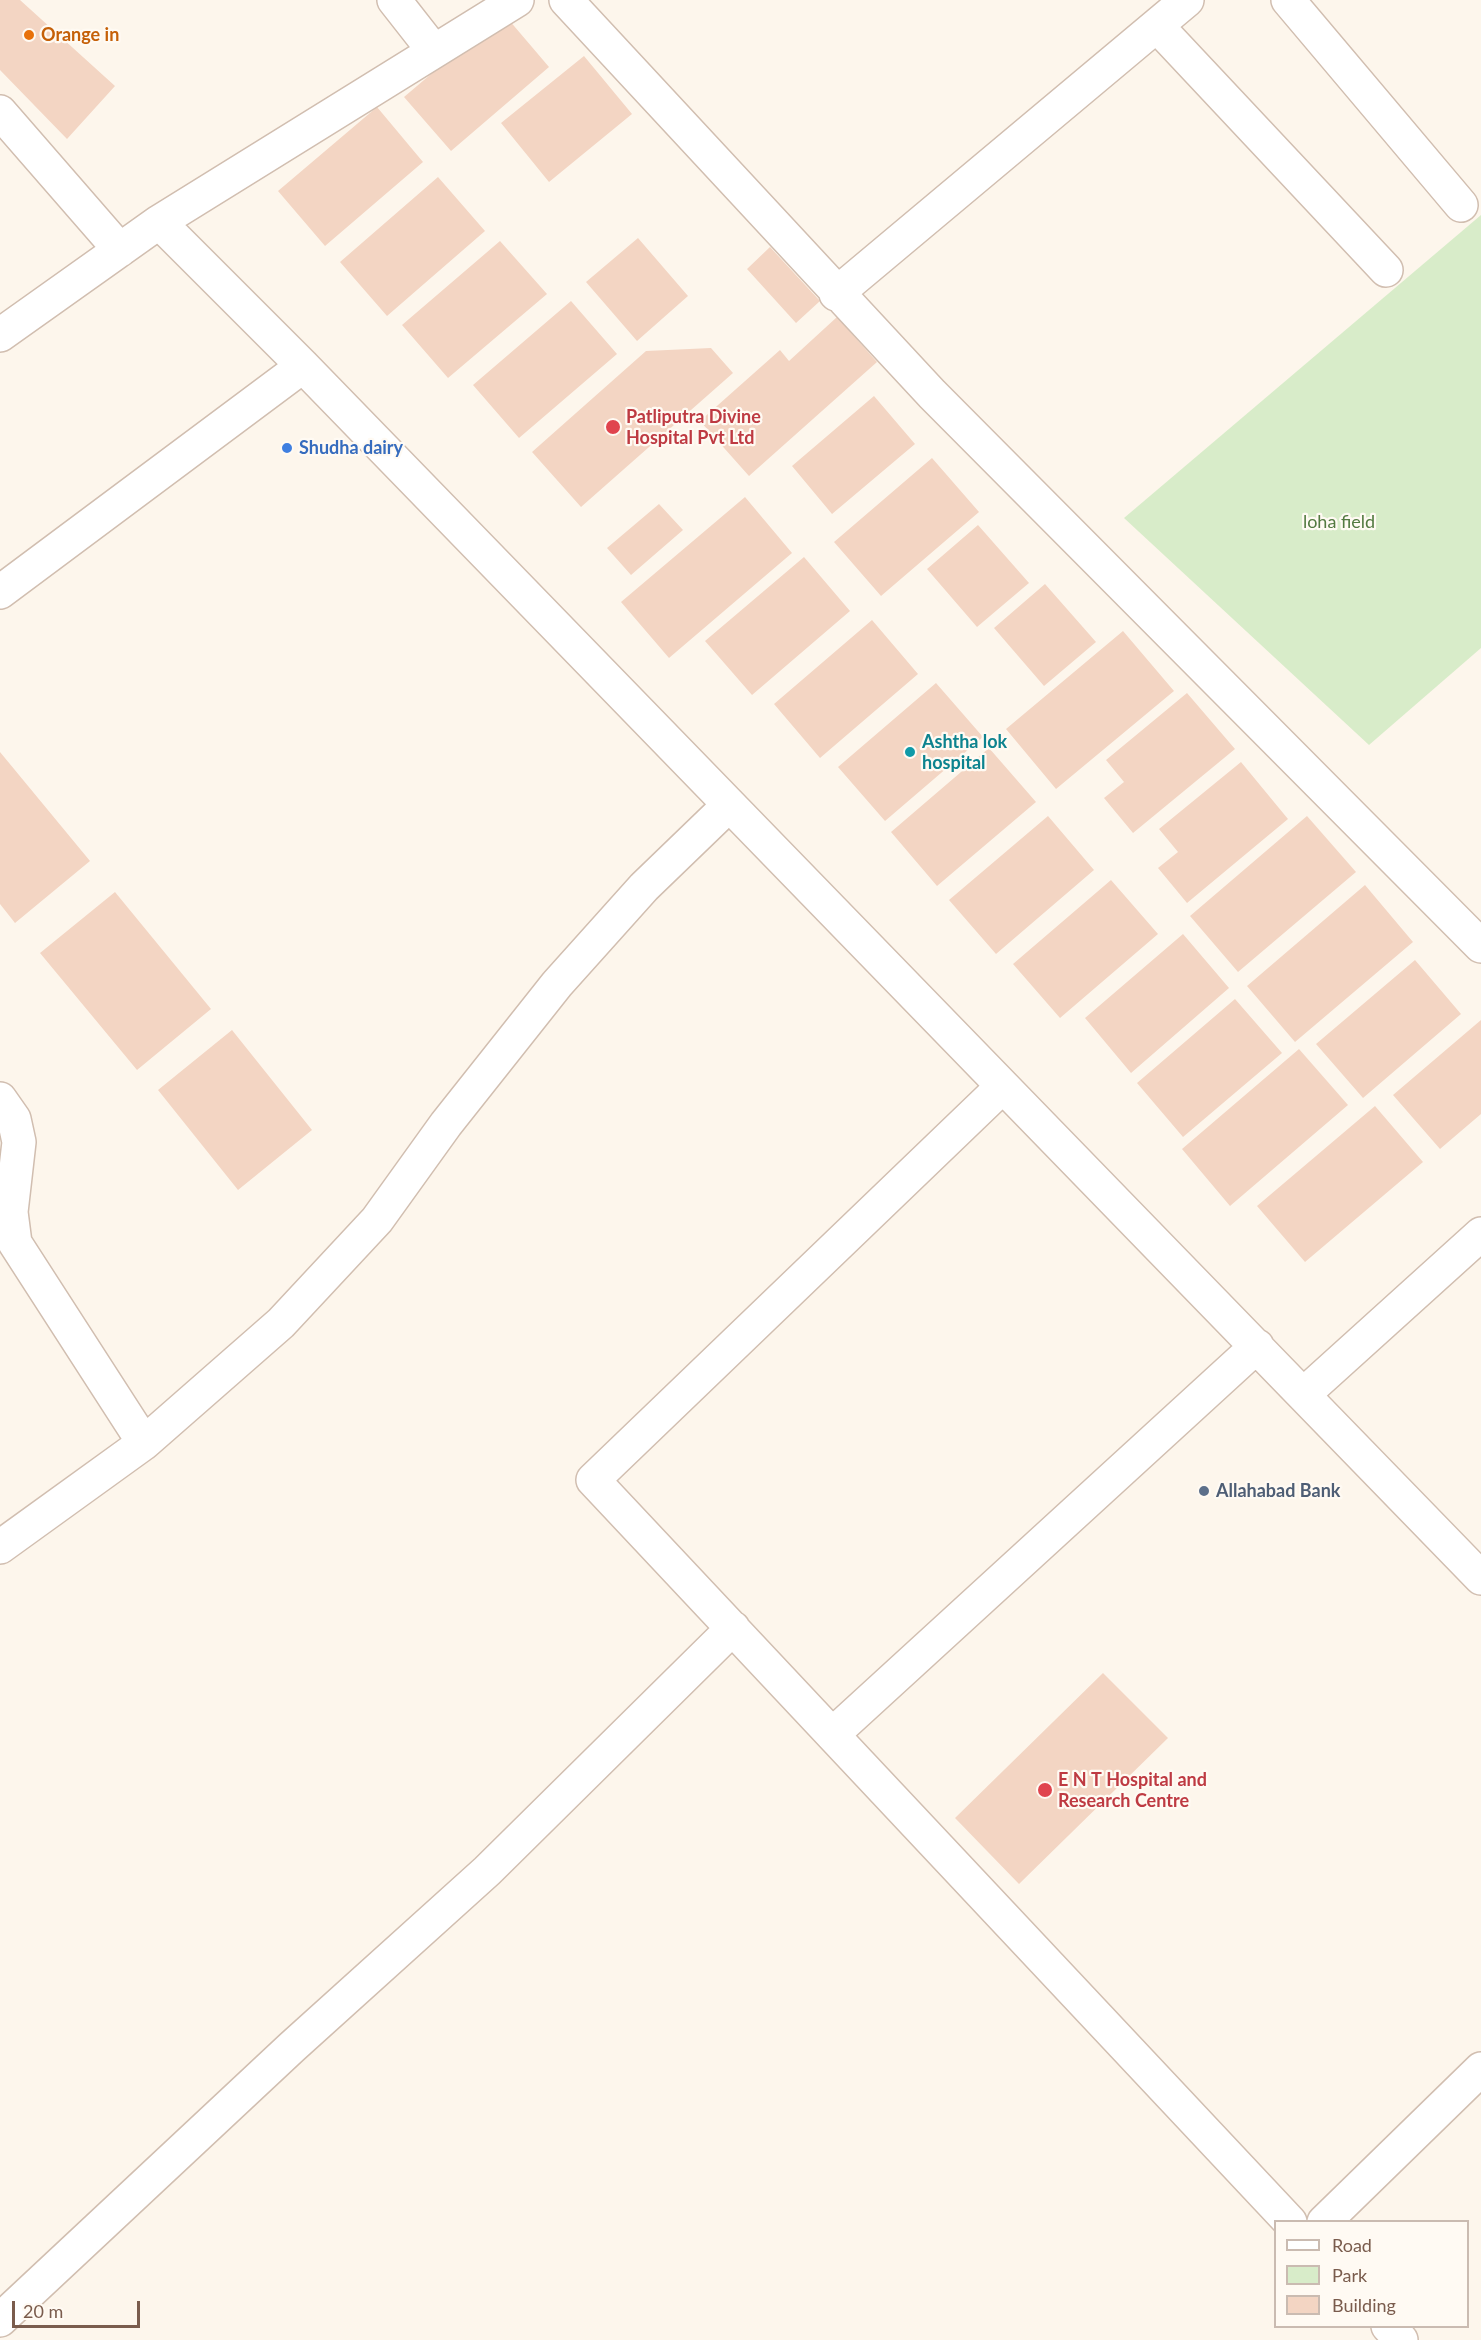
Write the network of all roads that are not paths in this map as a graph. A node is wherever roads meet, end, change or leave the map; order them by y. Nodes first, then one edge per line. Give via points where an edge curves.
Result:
1 (394, 0) edge
2 (517, 0) edge
3 (566, 0) edge
4 (1187, 0) edge
5 (1288, 0) edge
6 (1157, 26) junction
7 (434, 51) junction
8 (0, 112) edge
9 (1461, 205) dead end
10 (159, 222) junction
11 (120, 250) junction
12 (1386, 270) dead end
13 (836, 294) junction
14 (0, 335) edge
15 (303, 366) junction
16 (0, 592) edge
17 (729, 805) junction
18 (1481, 946) edge
19 (1002, 1087) junction
20 (0, 1099) edge
21 (1481, 1234) edge
22 (1257, 1346) junction
23 (1304, 1394) junction
24 (144, 1443) junction
25 (0, 1546) edge
26 (1481, 1578) edge
27 (733, 1628) junction
28 (833, 1734) junction
29 (1481, 2069) edge
30 (1288, 2220) edge
31 (1326, 2220) edge
32 (0, 2320) edge
33 (1390, 2328) edge
34 (1401, 2340) edge

1 - 7 street
2 - 7 street
3 - 13 street
4 - 6 street
5 - 9 street
6 - 12 street
6 - 13 street
7 - 10 street
8 - 11 street
10 - 11 street
10 - 15 street
11 - 14 street
13 - 18 street
15 - 16 street
15 - 17 street
17 - 19 street
17 - 24 street via 644,887 556,984 369,1228 281,1323
19 - 22 street
19 - 27 street via 593,1480
20 - 24 street via 14,1119 19,1142 11,1212 15,1243
21 - 23 street
22 - 23 street
22 - 28 street
23 - 26 street
24 - 25 street
27 - 28 street
27 - 32 street via 487,1871 291,2047
28 - 30 street
29 - 31 street
33 - 34 street

